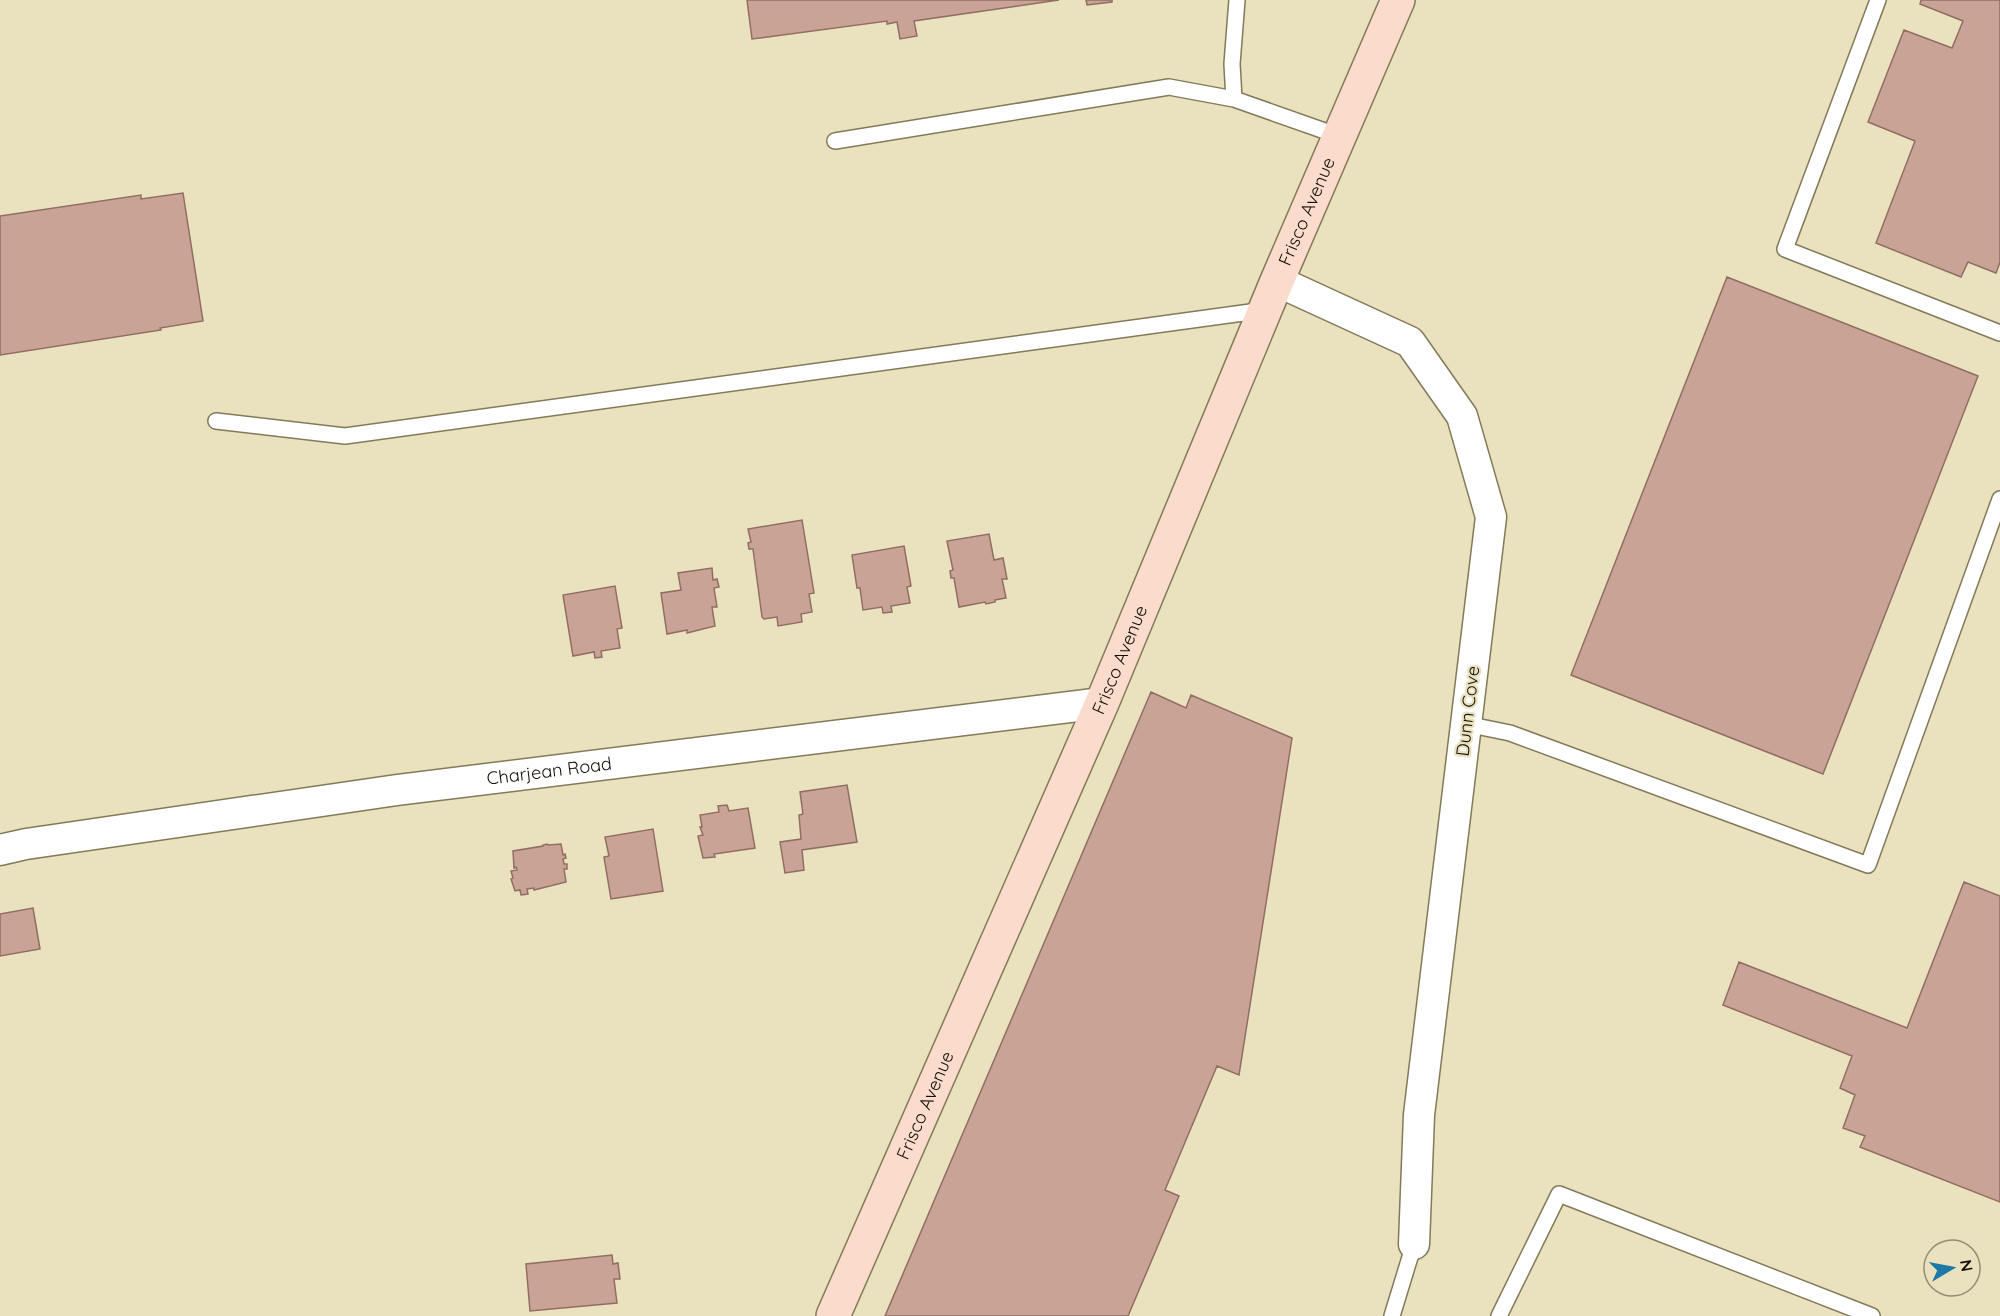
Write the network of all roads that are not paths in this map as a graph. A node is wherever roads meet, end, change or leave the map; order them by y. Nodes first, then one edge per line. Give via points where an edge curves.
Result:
1 (1237, 0) edge
2 (1398, 0) edge
3 (1878, 0) edge
4 (1234, 99) junction
5 (1340, 136) junction
6 (835, 141) dead end
7 (1271, 296) junction
8 (2000, 333) edge
9 (216, 421) dead end
10 (2000, 499) edge
11 (1102, 703) junction
12 (1466, 723) junction
13 (0, 850) edge
14 (1414, 1245) joint
15 (833, 1316) edge
16 (1392, 1316) edge
17 (1498, 1316) edge
18 (1872, 1316) edge

1 - 4 lane via 1232,64
2 - 5 street, Frisco Avenue
3 - 8 lane via 1785,249
4 - 5 lane
4 - 6 lane via 1169,87
5 - 7 street, Frisco Avenue
7 - 9 lane via 345,436
7 - 11 street, Frisco Avenue
7 - 12 street, Dunn Cove via 1410,342 1462,416 1491,517
10 - 12 lane via 1868,865 1510,733
11 - 13 street, Charjean Road via 396,790
11 - 15 street, Frisco Avenue
12 - 14 street, Dunn Cove via 1419,1115
14 - 16 lane
17 - 18 lane via 1559,1194

